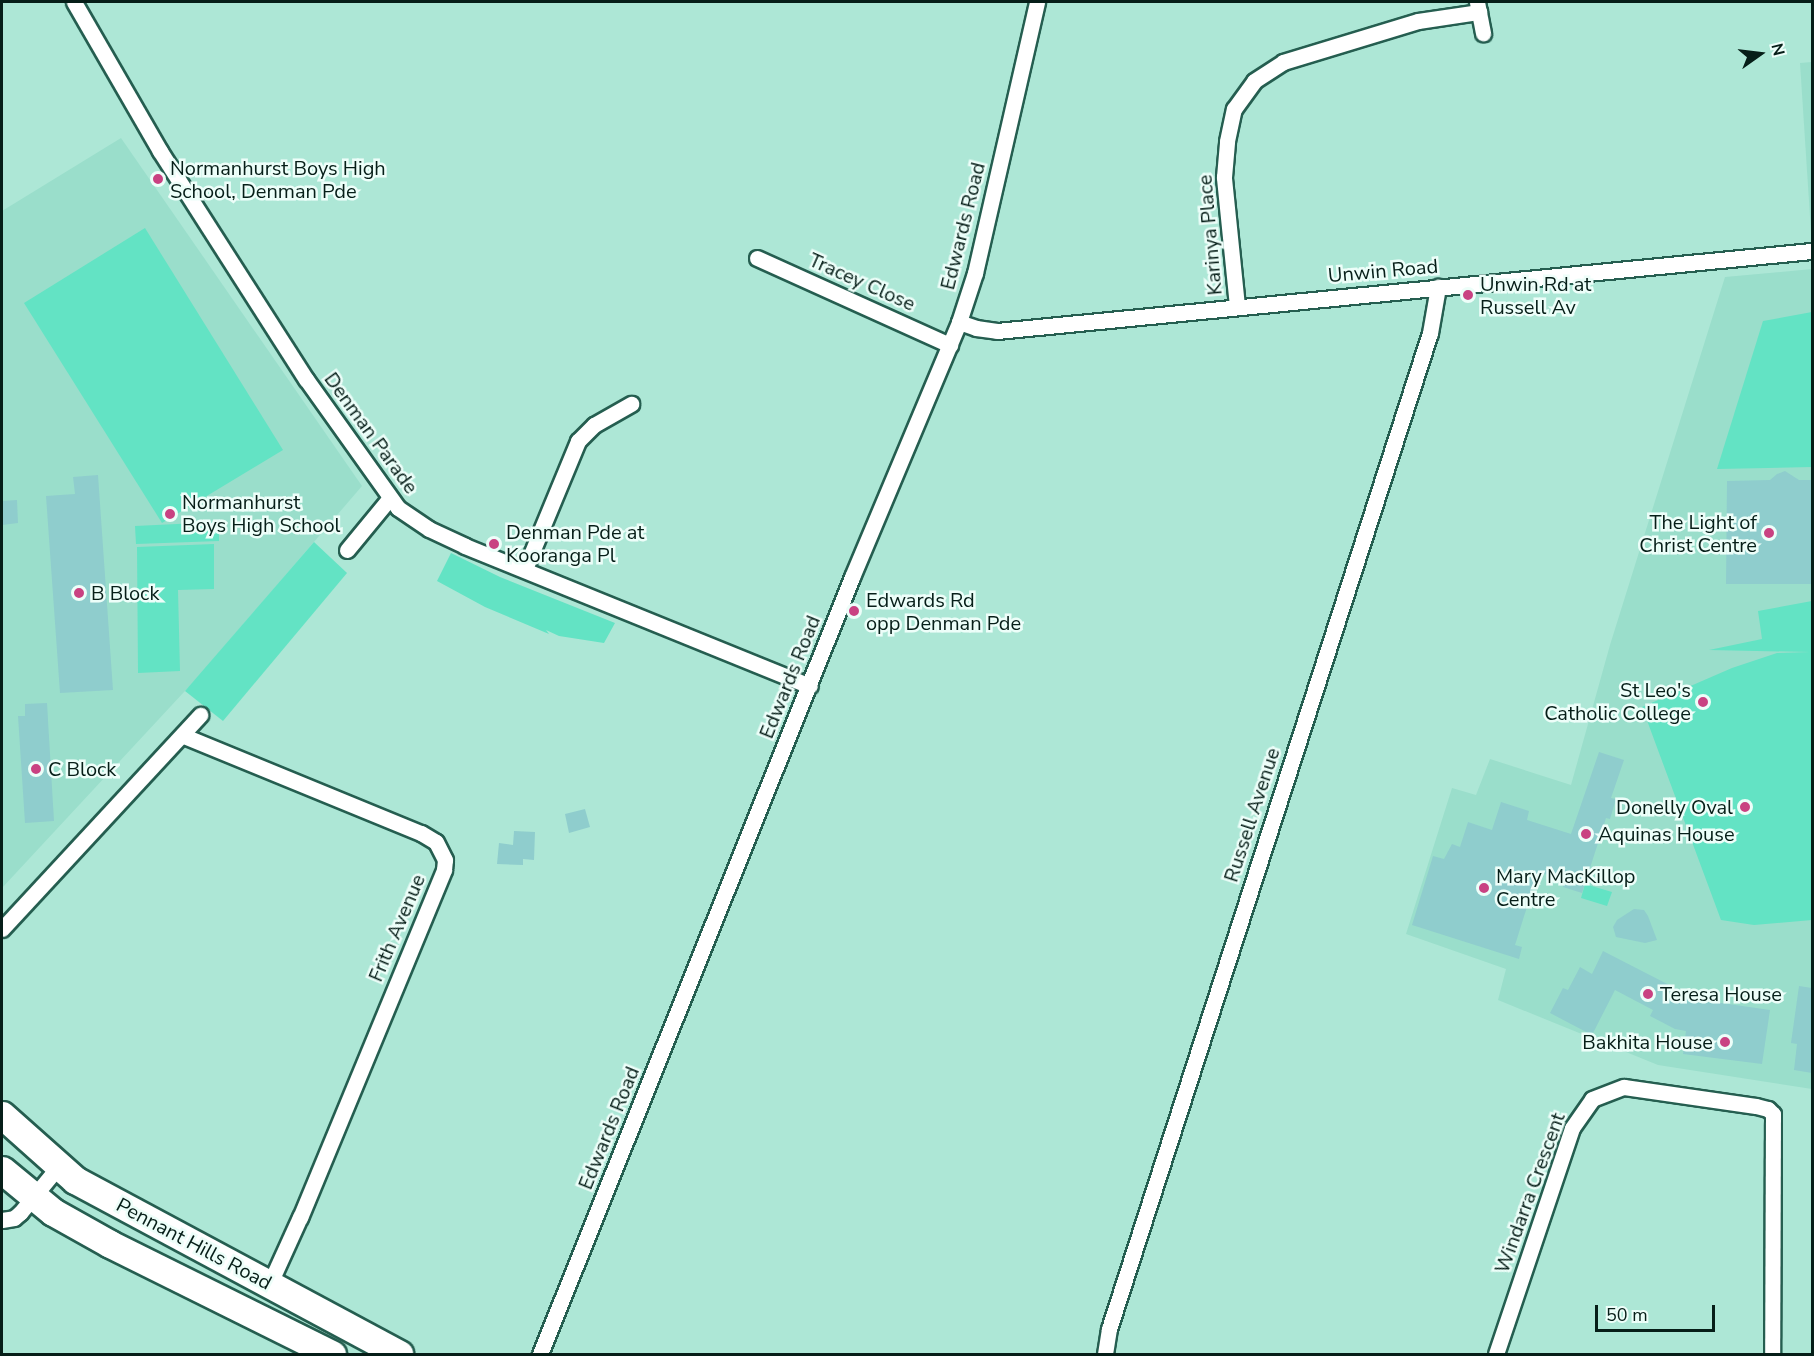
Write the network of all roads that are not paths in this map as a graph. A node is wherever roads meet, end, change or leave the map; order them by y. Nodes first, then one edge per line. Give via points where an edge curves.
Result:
1 (74, 2) edge
2 (1037, 2) edge
3 (1478, 7) edge
4 (1483, 33) dead end
5 (1812, 251) edge
6 (757, 258) dead end
7 (1438, 287) junction
8 (1237, 306) junction
9 (959, 322) junction
10 (950, 345) junction
11 (631, 404) dead end
12 (389, 499) junction
13 (347, 550) dead end
14 (525, 569) junction
15 (810, 686) junction
16 (200, 716) dead end
17 (184, 736) junction
18 (2, 929) edge
19 (2, 1114) edge
20 (58, 1167) junction
21 (2, 1170) edge
22 (33, 1197) junction
23 (2, 1220) edge
24 (270, 1283) junction
25 (332, 1354) edge
26 (399, 1354) edge
27 (540, 1354) edge
28 (1105, 1354) edge
29 (1496, 1354) edge
30 (1772, 1354) edge

1 - 12 street, Denman Parade via 160,151 306,379
2 - 9 street, Edwards Road via 975,273
3 - 4 street, Karinya Place
3 - 8 street, Karinya Place via 1283,62 1254,81 1234,109 1225,165
5 - 7 street, Unwin Road
6 - 10 street, Tracey Close
7 - 8 street, Unwin Road
7 - 28 street, Russell Avenue via 1430,333 1109,1329
8 - 9 street, Unwin Road via 998,331
9 - 10 street, Edwards Road
10 - 15 street, Edwards Road
11 - 14 street via 594,425 578,441
12 - 13 street
12 - 14 street, Denman Parade via 429,529
14 - 15 street, Denman Parade
15 - 27 street, Edwards Road
16 - 17 street
17 - 18 street
17 - 24 street, Frith Avenue via 421,833 436,842 445,860
19 - 20 highway, Pennant Hills Road
20 - 22 street
20 - 24 highway, Pennant Hills Road via 124,1208
21 - 22 highway, Pennant Hills Road
22 - 23 street via 14,1218
22 - 25 highway, Pennant Hills Road via 55,1214 110,1244
24 - 26 highway, Pennant Hills Road
29 - 30 street, Windarra Crescent via 1572,1128 1592,1099 1611,1090 1639,1087 1768,1109 1773,1114

